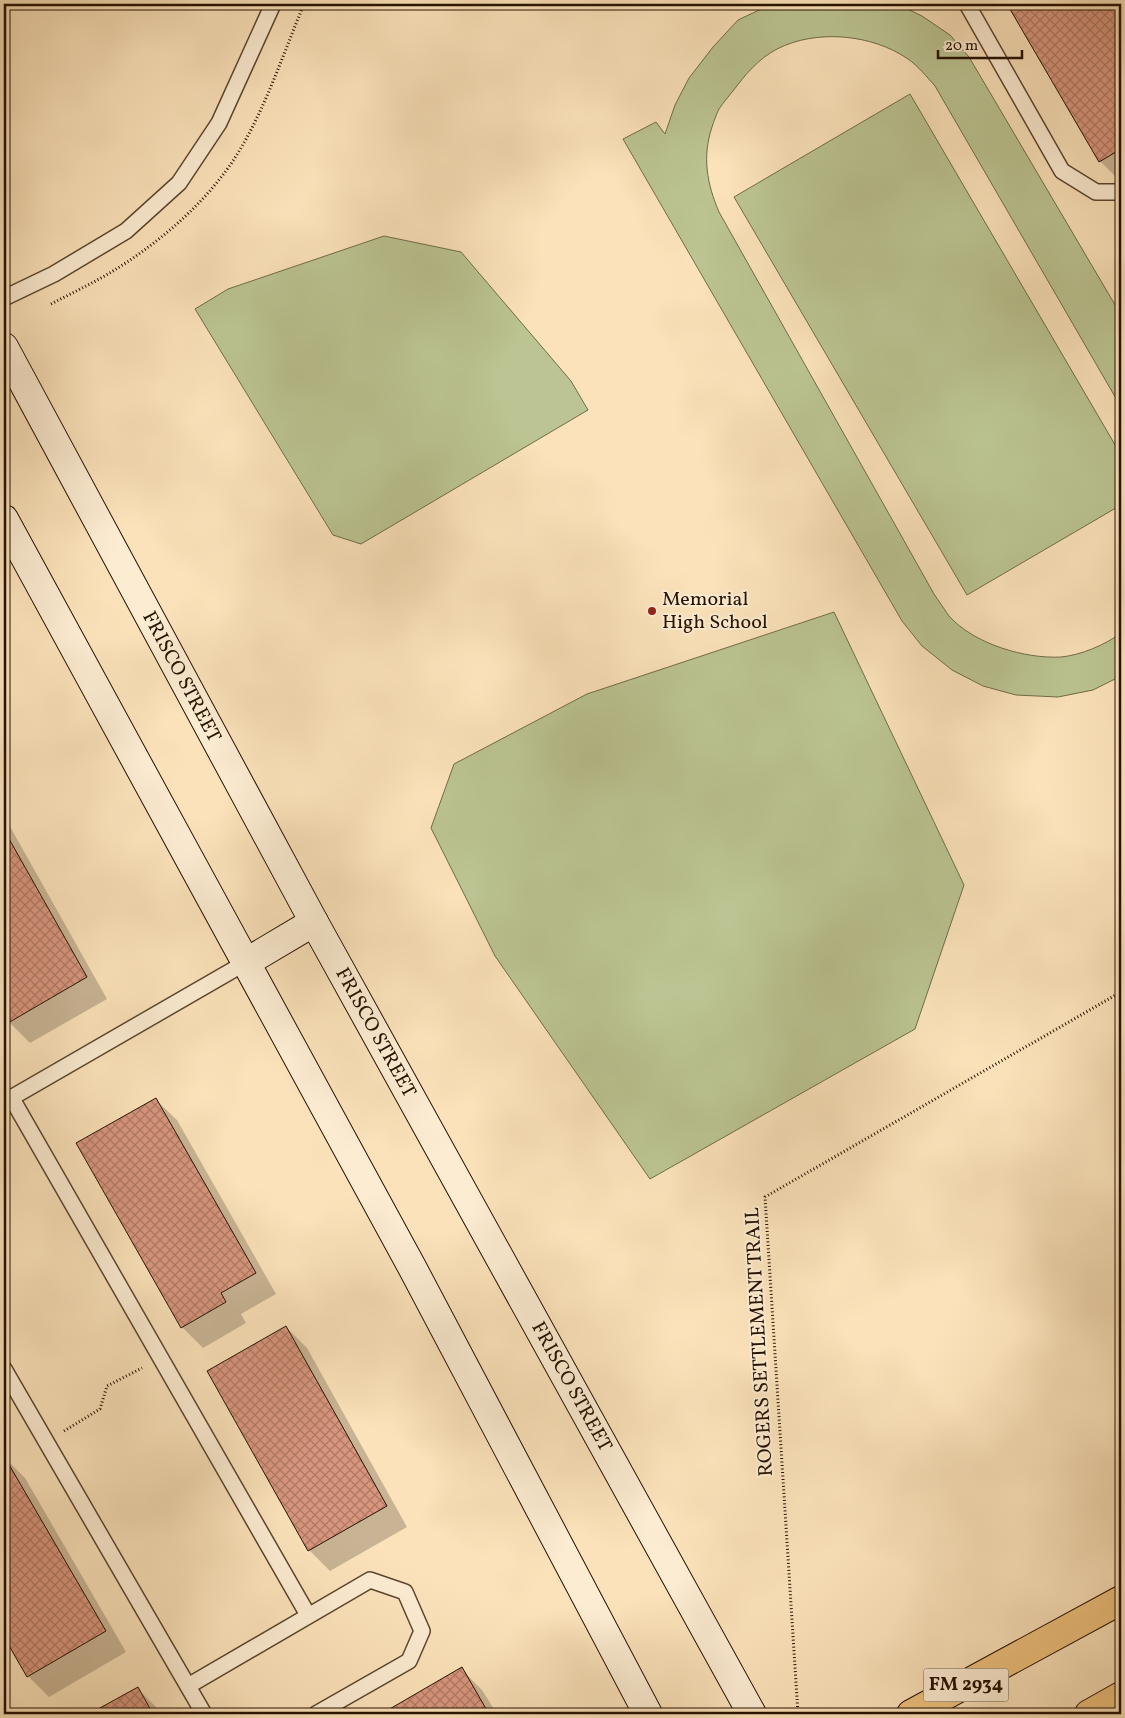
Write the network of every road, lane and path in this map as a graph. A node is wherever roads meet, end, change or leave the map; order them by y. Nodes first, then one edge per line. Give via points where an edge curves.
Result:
1 (273, 4) edge
2 (966, 4) edge
3 (1121, 192) edge
4 (4, 298) edge
5 (4, 348) edge
6 (4, 519) edge
7 (314, 922) junction
8 (245, 963) junction
9 (1121, 992) edge
10 (7, 1099) edge
11 (161, 1358) junction
12 (4, 1369) edge
13 (46, 1441) junction
14 (1121, 1600) edge
15 (308, 1615) junction
16 (188, 1686) junction
17 (204, 1714) edge
18 (316, 1714) edge
19 (648, 1714) edge
20 (752, 1714) edge
21 (798, 1714) edge
22 (911, 1714) edge

1 - 4 lane via 219,123 179,183 126,231 54,274
2 - 3 lane via 1062,171 1096,192
5 - 7 street, FRISCO STREET
6 - 8 street
7 - 8 street
7 - 20 street, FRISCO STREET
8 - 10 lane
8 - 19 street via 413,1269
9 - 21 path, ROGERS SETTLEMENT TRAIL via 766,1197
10 - 11 lane
11 - 13 path via 107,1386 100,1409
11 - 15 lane
12 - 13 lane
13 - 16 lane
14 - 22 main road, FM 2934
15 - 16 lane
15 - 18 lane via 370,1580 406,1592 422,1631 409,1661
16 - 17 lane

